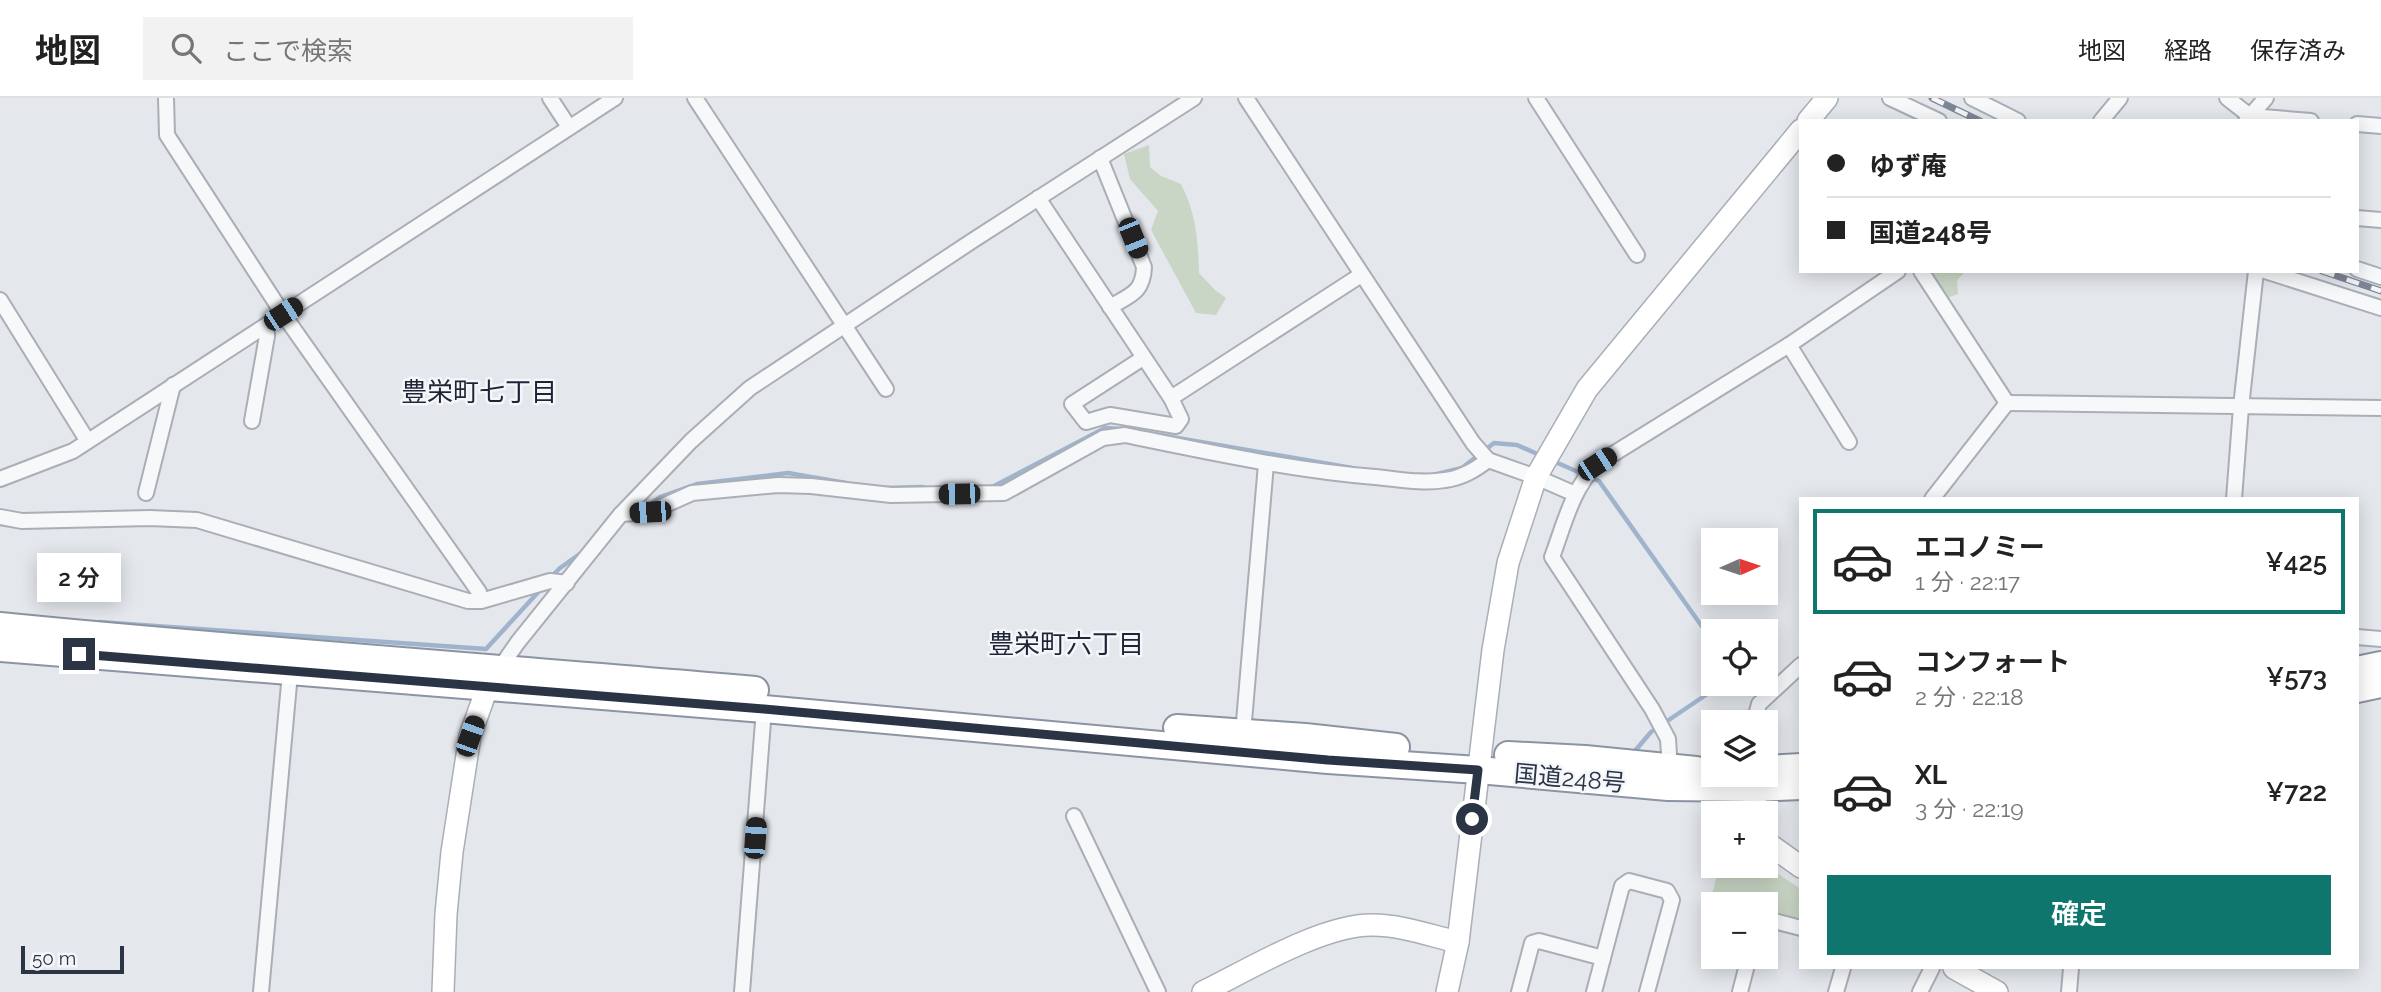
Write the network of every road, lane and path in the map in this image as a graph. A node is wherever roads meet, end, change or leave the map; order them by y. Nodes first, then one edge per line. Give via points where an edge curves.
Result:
1 (166, 98) edge
2 (551, 98) edge
3 (615, 98) edge
4 (695, 98) edge
5 (1194, 98) edge
6 (1246, 98) edge
7 (1536, 98) edge
8 (1890, 98) edge
9 (1972, 98) edge
10 (2120, 98) edge
11 (2227, 98) edge
12 (2266, 98) edge
13 (2248, 118) edge
14 (1935, 119) edge
15 (2014, 119) edge
16 (2103, 119) edge
17 (2269, 119) edge
18 (2359, 124) edge
19 (2381, 126) edge
20 (569, 127) junction
21 (1799, 132) edge
22 (1100, 158) junction
23 (1038, 198) junction
24 (2359, 218) edge
25 (2381, 219) edge
26 (1637, 255) dead end
27 (2359, 270) edge
28 (1895, 273) edge
29 (1922, 273) edge
30 (2256, 273) edge
31 (2270, 273) edge
32 (1361, 275) junction
33 (2381, 277) edge
34 (0, 300) edge
35 (1110, 307) junction
36 (2381, 307) edge
37 (283, 314) junction
38 (266, 326) junction
39 (844, 326) junction
40 (1789, 345) junction
41 (1143, 358) junction
42 (173, 385) junction
43 (886, 389) dead end
44 (1171, 398) junction
45 (2007, 403) junction
46 (2241, 407) junction
47 (2381, 408) edge
48 (252, 421) dead end
49 (87, 440) junction
50 (1849, 442) dead end
51 (1488, 460) junction
52 (1266, 464) junction
53 (1536, 477) junction
54 (0, 479) edge
55 (146, 493) dead end
56 (1575, 494) junction
57 (1935, 497) edge
58 (2234, 497) edge
59 (621, 514) junction
60 (0, 517) edge
61 (567, 583) junction
62 (481, 601) junction
63 (0, 626) edge
64 (2359, 637) edge
65 (2381, 639) edge
66 (0, 648) edge
67 (2381, 665) edge
68 (1799, 667) edge
69 (2359, 670) edge
70 (290, 673) junction
71 (493, 678) junction
72 (2381, 684) edge
73 (2359, 689) edge
74 (764, 709) junction
75 (1757, 710) edge
76 (1243, 733) junction
77 (1479, 762) junction
78 (1799, 767) edge
79 (1670, 769) junction
80 (1701, 770) edge
81 (1778, 777) edge
82 (1799, 786) edge
83 (1701, 787) edge
84 (1778, 787) edge
85 (1074, 816) dead end
86 (1778, 851) edge
87 (1799, 866) edge
88 (1778, 922) edge
89 (1799, 927) edge
90 (1458, 942) junction
91 (1603, 958) junction
92 (1746, 969) edge
93 (1843, 969) edge
94 (1932, 969) edge
95 (1956, 969) edge
96 (2071, 969) edge
97 (261, 992) edge
98 (443, 992) edge
99 (742, 992) edge
100 (1158, 992) edge
101 (1203, 992) edge
102 (1447, 992) edge
103 (1519, 992) edge
104 (1594, 992) edge
105 (1647, 992) edge
106 (1740, 992) edge
107 (1836, 992) edge
108 (1920, 992) edge
109 (1997, 992) edge
110 (2069, 992) edge

1 - 37 street via 167,135
2 - 20 street
3 - 20 street
4 - 39 street
5 - 22 street
6 - 32 street
7 - 26 street
8 - 14 street
9 - 15 street
10 - 16 street
11 - 13 street
12 - 13 street
13 - 17 street
18 - 19 street
20 - 37 street
21 - 53 street via 1587,389
22 - 23 street
22 - 35 street via 1144,267 1138,291
23 - 35 street
23 - 39 street
24 - 25 street
27 - 33 street
28 - 40 street
29 - 45 street
30 - 46 street
31 - 36 street
32 - 44 street
32 - 51 street
34 - 49 street
35 - 41 street
37 - 38 street
37 - 62 street
38 - 42 street
38 - 48 street
39 - 43 street
39 - 59 street via 750,388
40 - 50 street
40 - 56 street via 1597,464
41 - 44 street
41 - 44 street via 1072,404 1086,422 1110,415 1176,425 1181,419
42 - 49 street
42 - 55 street
45 - 46 street
45 - 57 street
46 - 47 street
46 - 58 street
49 - 54 street via 73,451
51 - 52 street via 1473,472 1427,482
51 - 53 street
52 - 59 street via 1125,435 1103,438 1003,493 891,495 778,485 692,493 650,512
52 - 76 street
53 - 56 street
53 - 77 street via 1508,564
56 - 79 street via 1552,557 1652,709 1668,739
59 - 61 street
60 - 62 street via 23,521 197,520 468,601
61 - 62 street via 550,581
61 - 71 street
63 - 71 highway, 国道248号 via 312,654
64 - 65 street
66 - 70 highway, 国道248号
67 - 69 highway
68 - 75 street
70 - 71 highway, 国道248号
70 - 97 street
71 - 74 highway, 国道248号
71 - 76 highway, 国道248号
71 - 98 street via 470,736 452,852
72 - 73 highway
74 - 77 highway, 国道248号 via 1328,760
74 - 99 street
76 - 77 highway, 国道248号
77 - 79 highway, 国道248号 via 1585,759
77 - 83 highway, 国道248号 via 1668,787
77 - 90 street
78 - 81 highway, 国道248号
79 - 80 highway, 国道248号
82 - 84 highway, 国道248号
85 - 100 street
86 - 87 street
88 - 89 street
90 - 101 street via 1374,925 1343,929
90 - 102 street
91 - 103 street via 1532,943
91 - 104 street
91 - 105 street via 1622,886 1629,881 1667,891 1672,900
92 - 106 street
93 - 107 street
94 - 108 street
95 - 109 street
96 - 110 street

